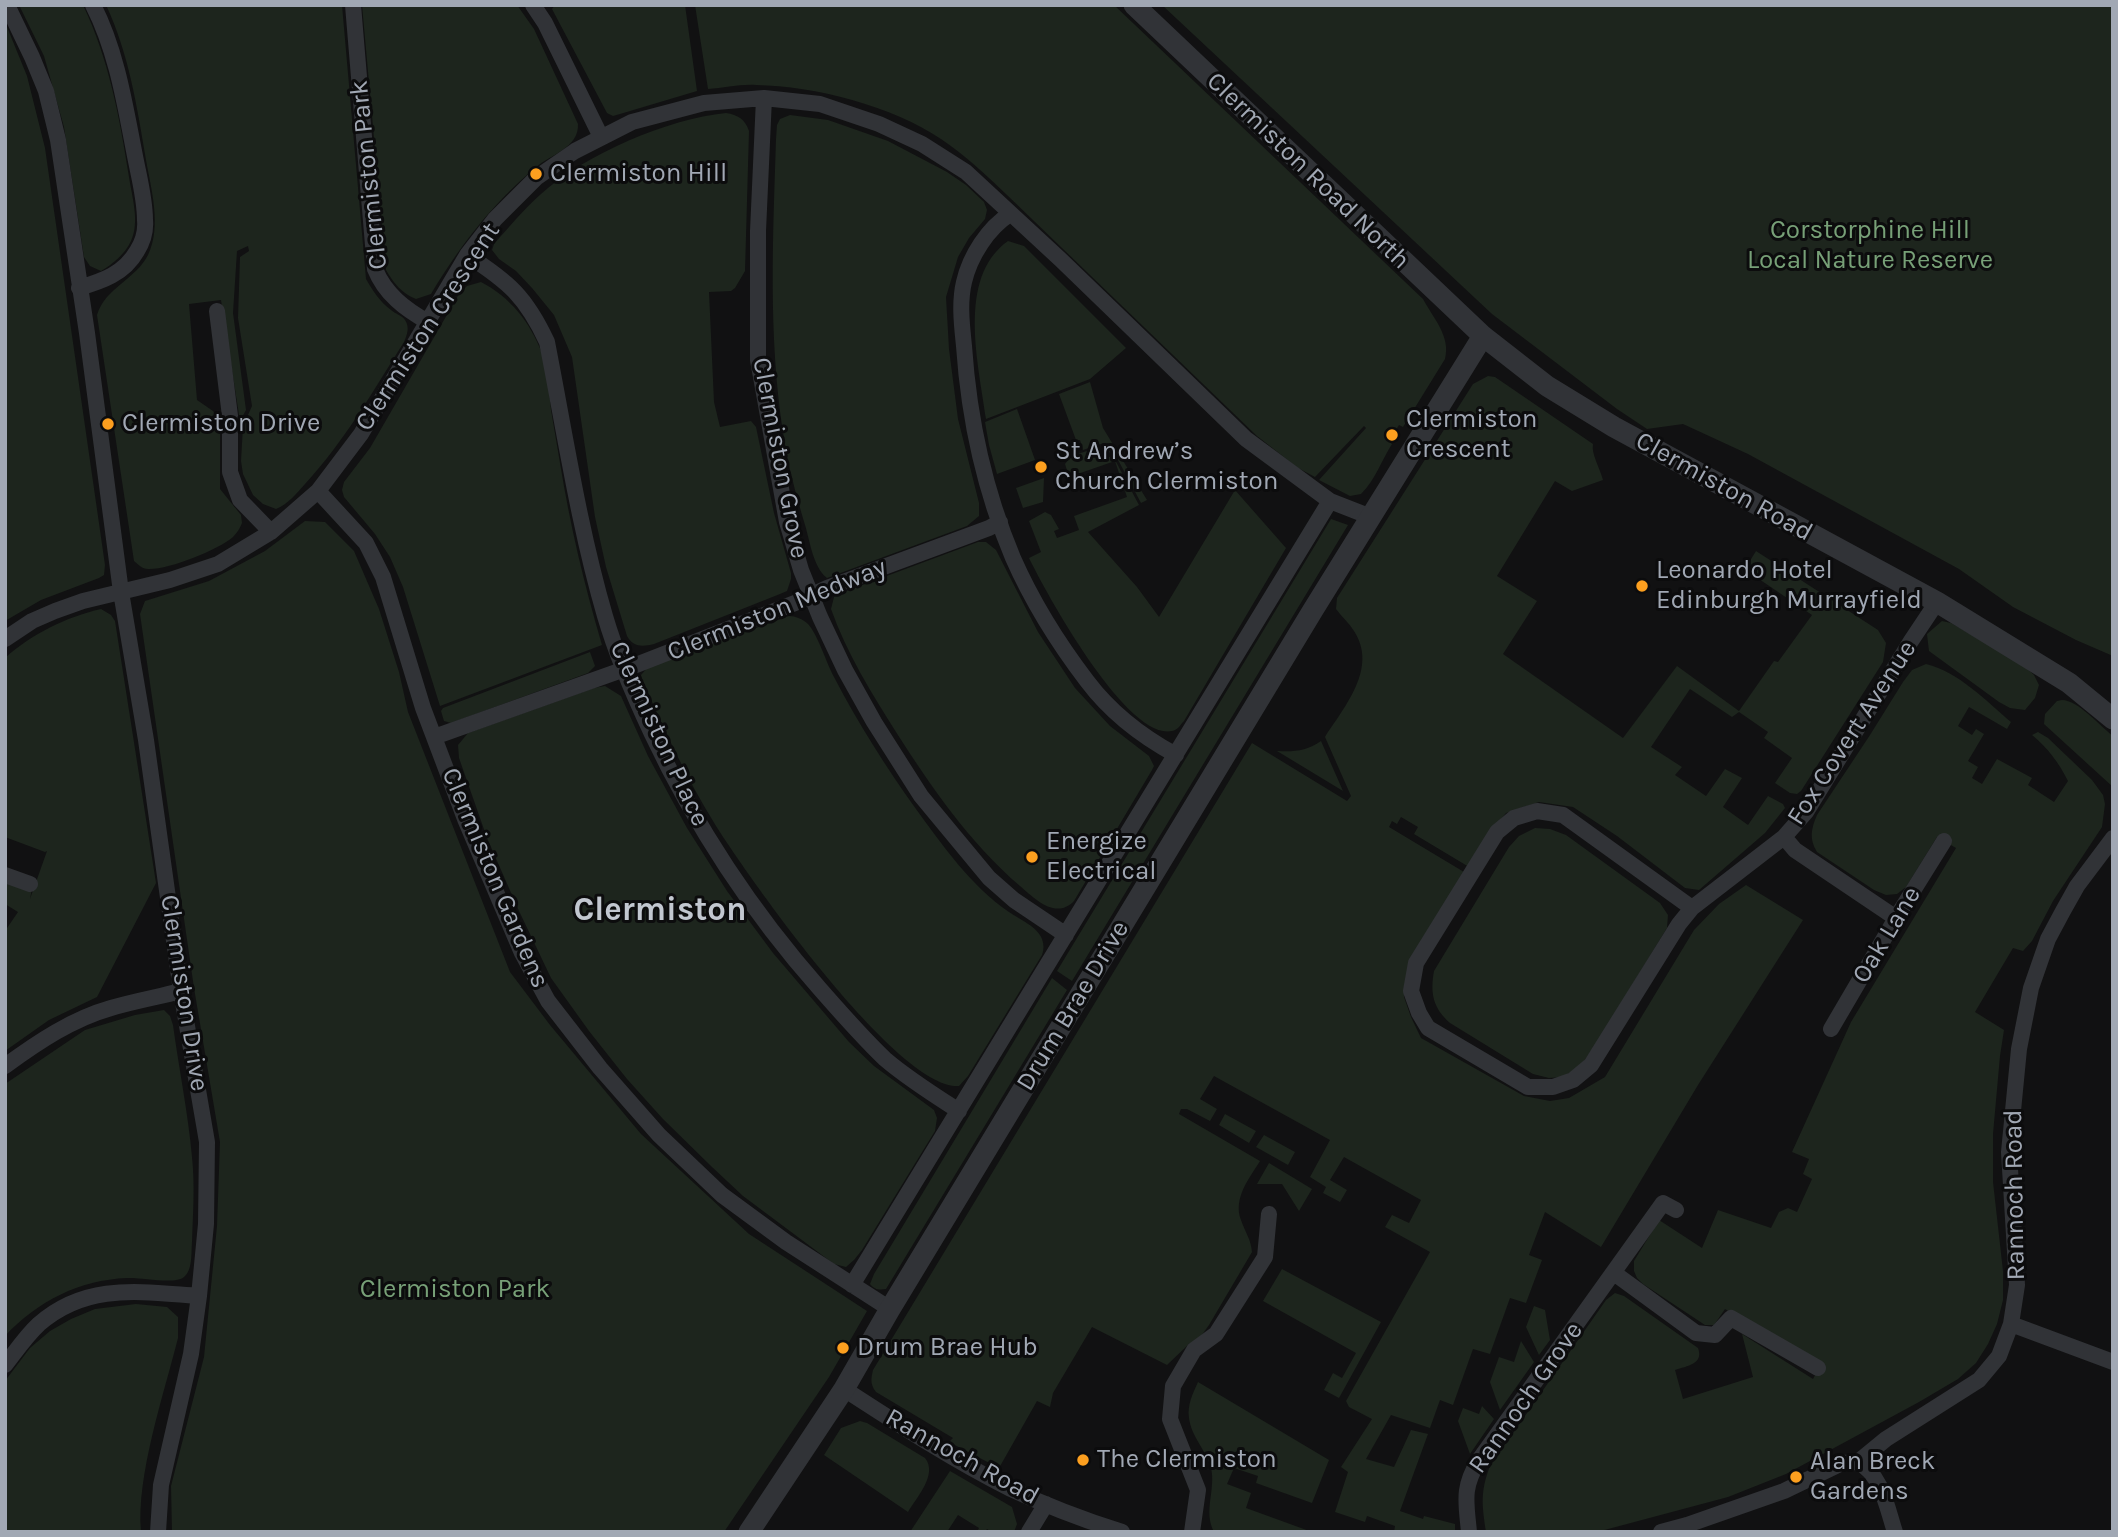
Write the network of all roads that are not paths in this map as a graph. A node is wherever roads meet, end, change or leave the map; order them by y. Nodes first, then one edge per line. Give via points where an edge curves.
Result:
1 (7, 5) edge
2 (93, 5) edge
3 (353, 5) edge
4 (533, 5) edge
5 (1133, 5) edge
6 (764, 98) junction
7 (601, 137) junction
8 (1010, 214) junction
9 (467, 255) junction
10 (79, 288) junction
11 (217, 311) dead end
12 (428, 322) junction
13 (1483, 336) junction
14 (318, 491) junction
15 (1330, 500) junction
16 (1371, 517) junction
17 (1000, 522) junction
18 (271, 532) junction
19 (121, 592) junction
20 (812, 594) junction
21 (1937, 602) junction
22 (5, 639) edge
23 (623, 669) junction
24 (2113, 719) edge
25 (434, 737) junction
26 (1176, 755) junction
27 (1784, 837) junction
28 (2113, 838) edge
29 (1944, 841) dead end
30 (5, 875) edge
31 (30, 884) dead end
32 (1692, 908) junction
33 (1896, 918) junction
34 (1066, 935) junction
35 (181, 991) junction
36 (1831, 1029) dead end
37 (5, 1066) edge
38 (959, 1111) junction
39 (1676, 1210) dead end
40 (1269, 1214) dead end
41 (1614, 1273) junction
42 (852, 1285) junction
43 (199, 1296) junction
44 (890, 1310) junction
45 (2011, 1324) junction
46 (2113, 1362) edge
47 (5, 1365) edge
48 (1818, 1368) dead end
49 (844, 1389) junction
50 (1858, 1462) junction
51 (1046, 1504) junction
52 (158, 1532) edge
53 (749, 1532) edge
54 (1029, 1532) edge
55 (1122, 1532) edge
56 (1192, 1532) edge
57 (1469, 1532) edge
58 (1661, 1532) edge
59 (1895, 1532) edge

1 - 10 street, Clermiston Drive via 46,91 58,140
2 - 10 street via 124,95 146,223 136,254 123,268 108,279
3 - 12 street, Clermiston Park via 375,269 390,295
4 - 7 street
5 - 13 street, Clermiston Road North
6 - 7 street, Clermiston Crescent via 670,111
6 - 8 street, Clermiston Crescent via 820,104 922,144 966,172
6 - 20 street, Clermiston Grove via 758,360 787,522
7 - 9 street, Clermiston Crescent via 536,178
8 - 15 street, Clermiston Crescent via 1246,439
8 - 17 street via 997,222 978,248 964,282 961,313 972,424
9 - 12 street, Clermiston Crescent
9 - 23 street, Clermiston Place via 520,295 547,342 586,545
10 - 19 street, Clermiston Drive
11 - 18 street via 230,416 230,472 240,500
12 - 14 street, Clermiston Crescent via 360,434
13 - 16 street, Drum Brae Drive
13 - 21 street, Clermiston Road via 1547,386 1614,427
14 - 18 street, Clermiston Crescent
14 - 25 street, Clermiston Gardens via 366,543 383,577
15 - 16 street, Clermiston Crescent
15 - 26 street, Drum Brae Drive
16 - 44 street, Drum Brae Drive
17 - 20 street, Clermiston Medway
17 - 26 street via 1037,606 1087,680 1124,721
18 - 19 street, Clermiston Crescent via 218,564
19 - 22 street, Clermiston Crescent via 55,611
19 - 35 street, Clermiston Drive
20 - 23 street, Clermiston Medway
20 - 34 street, Clermiston Grove via 845,670 921,796 989,878
21 - 24 street, Clermiston Road via 2069,684
21 - 27 street, Fox Covert Avenue via 1806,812
23 - 25 street, Clermiston Medway
23 - 38 street, Clermiston Place via 666,764 708,839 790,955 887,1060
25 - 42 street, Clermiston Gardens via 522,953 548,1001 659,1135 704,1178 786,1242
26 - 34 street, Drum Brae Drive
27 - 32 street, Fox Covert Avenue
27 - 33 street via 1795,850
28 - 45 street, Rannoch Road via 2063,911 2031,988 2019,1049 2009,1153 2017,1285
29 - 33 street, Oak Lane
30 - 31 street
32 - 32 street, Fox Covert Avenue via 1563,816 1537,811 1514,818 1497,832 1416,963 1411,991 1428,1028 1528,1087 1553,1087 1573,1080 1591,1065
33 - 36 street, Oak Lane
34 - 38 street, Drum Brae Drive
35 - 37 street via 109,1008 74,1022
35 - 43 street, Clermiston Drive via 207,1142
38 - 42 street, Drum Brae Drive
39 - 41 street, Rannoch Grove via 1663,1203
40 - 56 street via 1265,1257 1216,1334 1194,1350 1173,1386 1170,1419 1198,1490
41 - 48 street via 1696,1333 1715,1335 1731,1318
41 - 57 street, Rannoch Grove via 1468,1477
42 - 44 street, Clermiston Gardens
43 - 47 street via 118,1291 76,1301 40,1323
43 - 52 street, Clermiston Drive via 191,1354 161,1485
44 - 49 street, Drum Brae Drive
45 - 46 street
45 - 50 street, Rannoch Road via 1987,1373
49 - 51 street, Rannoch Road via 976,1470
49 - 53 street, Drum Brae Drive
50 - 58 street, Rannoch Road via 1842,1463 1784,1492
50 - 59 street via 1877,1481
51 - 54 street
51 - 55 street, Rannoch Road

